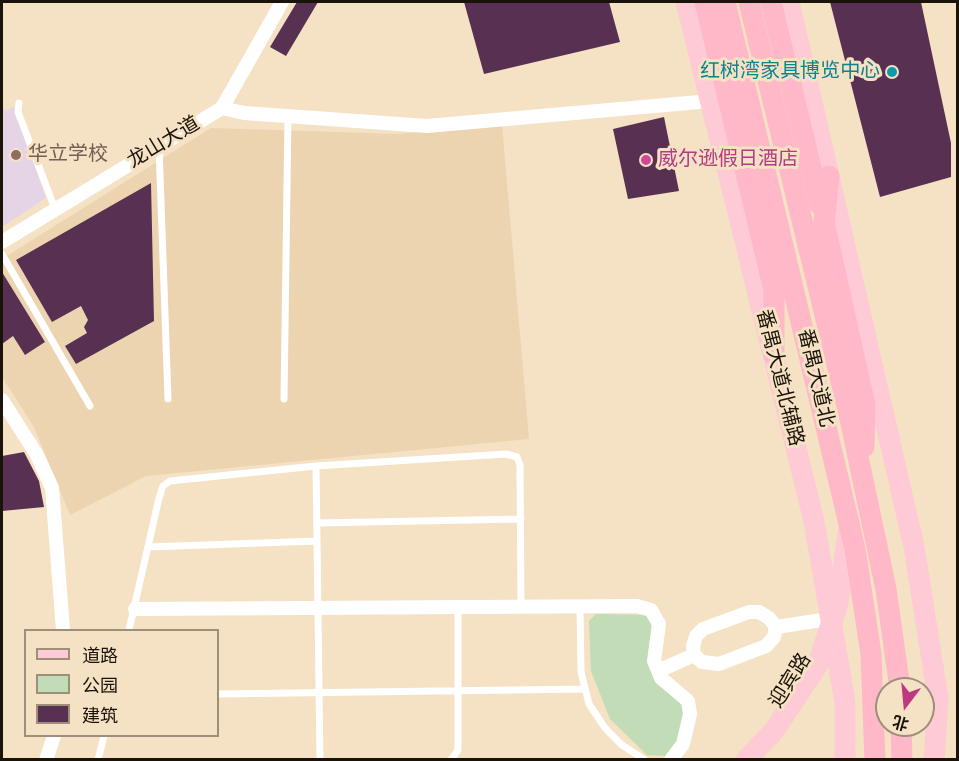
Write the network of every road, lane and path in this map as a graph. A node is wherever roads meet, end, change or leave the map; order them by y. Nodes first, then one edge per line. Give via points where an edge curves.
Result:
1 (705, 2) edge
2 (749, 2) edge
3 (771, 2) edge
4 (789, 2) edge
5 (276, 4) edge
6 (711, 101) junction
7 (19, 103) dead end
8 (222, 108) junction
9 (288, 116) junction
10 (159, 146) junction
11 (829, 176) junction
12 (55, 209) junction
13 (824, 222) junction
14 (2, 242) edge
15 (2, 254) edge
16 (774, 355) junction
17 (168, 399) dead end
18 (284, 399) dead end
19 (2, 400) edge
20 (90, 406) dead end
21 (316, 466) junction
22 (864, 483) junction
23 (521, 519) junction
24 (317, 523) junction
25 (850, 526) junction
26 (317, 541) junction
27 (148, 547) junction
28 (826, 591) junction
29 (458, 607) junction
30 (521, 607) junction
31 (580, 607) junction
32 (318, 608) junction
33 (135, 609) junction
34 (822, 620) junction
35 (776, 627) junction
36 (63, 629) edge
37 (129, 629) edge
38 (694, 655) junction
39 (658, 671) junction
40 (898, 677) edge
41 (585, 690) junction
42 (458, 692) junction
43 (319, 693) junction
44 (219, 694) edge
45 (938, 698) junction
46 (53, 737) edge
47 (104, 737) edge
48 (901, 737) edge
49 (875, 752) edge
50 (46, 759) edge
51 (98, 759) edge
52 (320, 759) edge
53 (451, 759) edge
54 (645, 759) edge
55 (671, 759) edge
56 (731, 759) edge
57 (746, 759) edge
58 (845, 759) edge
59 (902, 759) edge
60 (934, 759) edge
61 (947, 759) edge

1 - 6 main road, 番禺大道北辅路
1 - 16 highway via 774,290
1 - 25 highway, 番禺大道北
2 - 22 highway, 番禺大道北
3 - 13 highway
4 - 11 main road
5 - 8 street, 龙山大道
6 - 9 street via 427,126
6 - 16 main road, 番禺大道北辅路
7 - 12 lane via 18,112
8 - 9 street
8 - 10 street, 龙山大道
9 - 18 lane
10 - 12 street, 龙山大道
10 - 17 lane
11 - 13 highway
11 - 45 main road via 901,484
12 - 14 street, 龙山大道
13 - 22 highway via 865,405
15 - 20 lane
16 - 28 main road, 番禺大道北辅路 via 814,521
19 - 36 street via 38,455 52,488
21 - 23 lane via 506,454 517,457 520,465
21 - 24 lane
21 - 27 lane via 170,480 159,498
22 - 40 highway, 番禺大道北 via 886,589
23 - 24 lane
23 - 30 lane
24 - 26 lane
25 - 49 highway, 番禺大道北 via 871,654
25 - 57 main road via 838,603 818,664 774,730
26 - 27 lane
26 - 32 lane
27 - 33 lane
28 - 34 main road, 迎宾路
28 - 58 main road, 番禺大道北辅路 via 845,702
29 - 30 street
29 - 32 street
29 - 42 lane
30 - 31 street
31 - 39 street via 637,606 651,610 659,624 654,661
31 - 41 lane
32 - 33 street
32 - 43 lane
33 - 37 lane
34 - 35 street
34 - 56 main road, 迎宾路 via 794,681
35 - 38 street via 766,646 719,664 702,662
35 - 38 street via 759,612 749,612 703,629 693,646
38 - 39 street
39 - 55 street via 688,701 690,714 683,744
41 - 42 lane
41 - 54 lane via 605,728 622,745
42 - 43 lane
42 - 53 lane via 458,750
43 - 44 lane
43 - 52 lane
45 - 60 main road
45 - 61 main road
46 - 50 street
47 - 51 lane
48 - 59 highway

